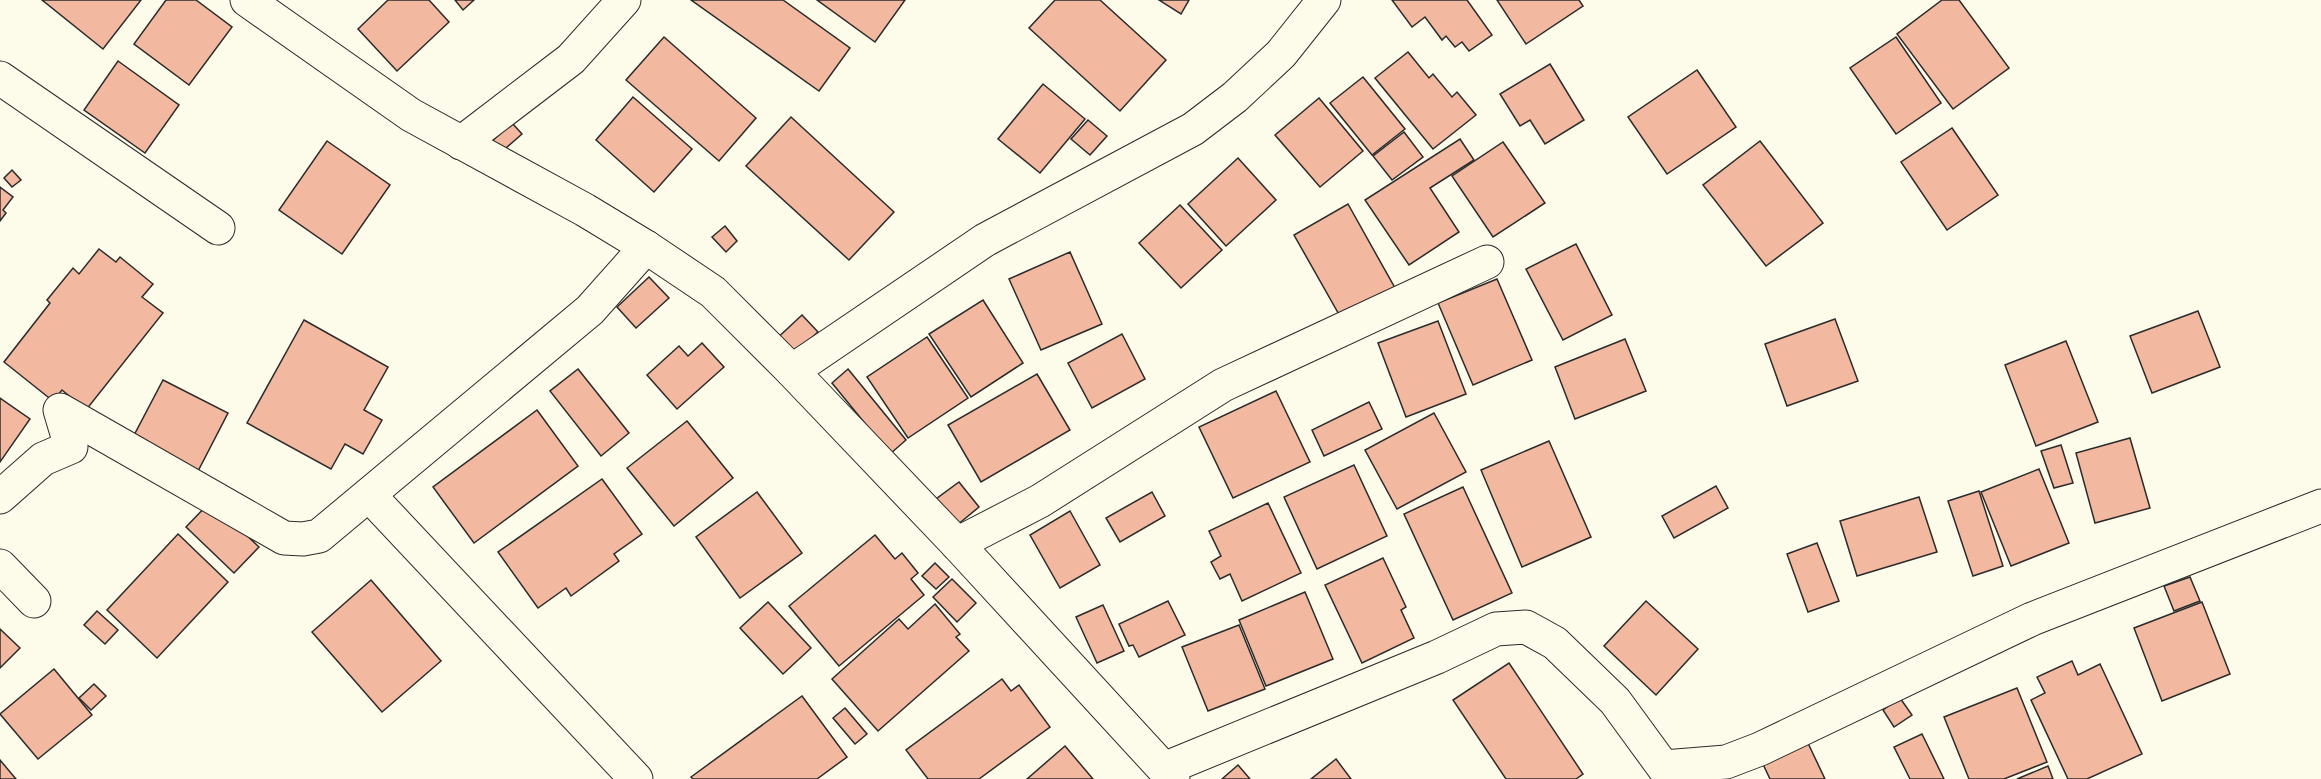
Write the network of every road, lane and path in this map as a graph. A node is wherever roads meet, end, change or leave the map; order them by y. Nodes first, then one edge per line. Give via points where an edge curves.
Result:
1 (247, 0) edge
2 (624, 0) edge
3 (1324, 0) edge
4 (0, 78) edge
5 (461, 143) junction
6 (218, 228) dead end
7 (646, 247) junction
8 (1487, 262) dead end
9 (792, 370) junction
10 (369, 495) junction
11 (0, 497) edge
12 (2321, 506) edge
13 (957, 544) junction
14 (0, 566) edge
15 (34, 602) dead end
16 (1668, 773) edge
17 (1168, 774) edge
18 (636, 779) edge

1 - 5 street via 411,115
2 - 5 street via 571,59
3 - 9 street via 1281,54 1193,129 985,240
4 - 6 street
5 - 7 street
7 - 9 street via 713,292
7 - 10 street via 590,310
8 - 13 street via 1223,385 1040,501
9 - 13 street
10 - 11 street via 319,536 284,538 60,410 71,447 44,459
10 - 18 street
12 - 16 street via 2032,619 1760,749 1726,762
13 - 17 street
14 - 15 street
16 - 17 street via 1616,701 1555,643 1526,627 1496,629

